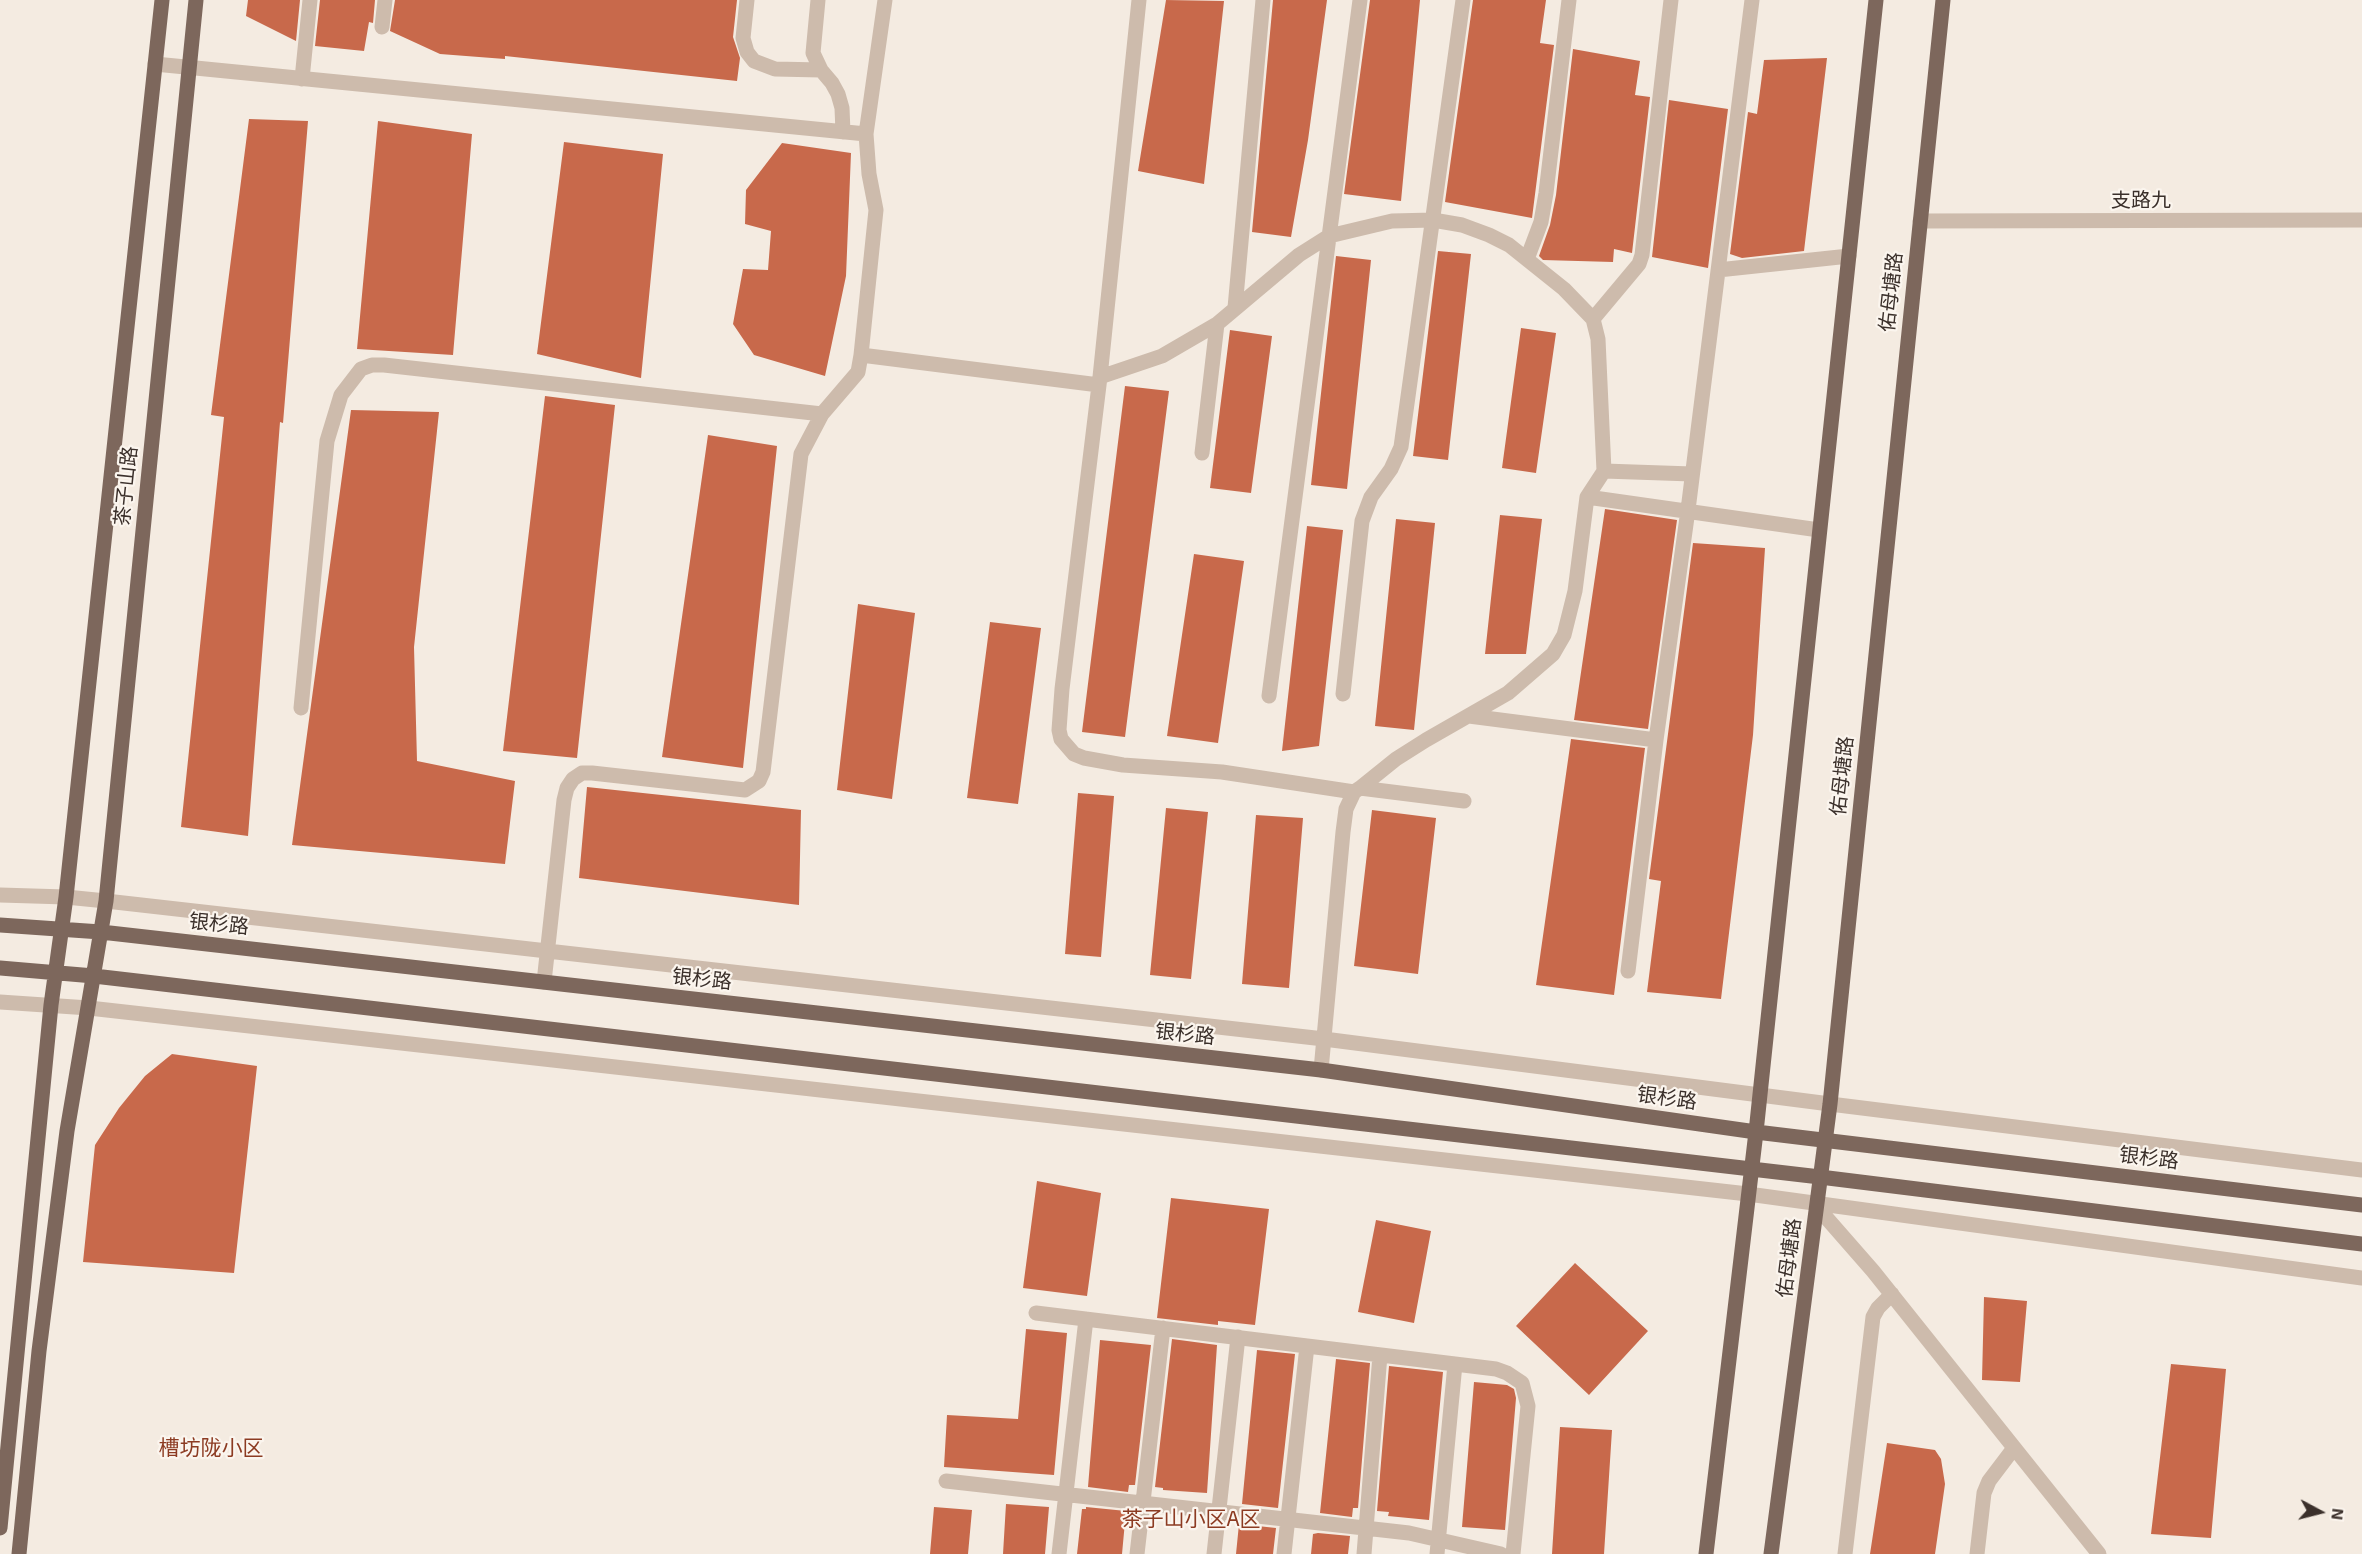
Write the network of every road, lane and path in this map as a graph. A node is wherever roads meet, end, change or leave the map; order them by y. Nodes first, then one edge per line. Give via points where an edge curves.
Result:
1 (162, 0) edge
2 (196, 0) edge
3 (310, 0) edge
4 (385, 0) edge
5 (747, 0) edge
6 (818, 0) edge
7 (885, 0) edge
8 (1139, 0) edge
9 (1263, 0) edge
10 (1360, 0) edge
11 (1463, 0) edge
12 (1569, 0) edge
13 (1671, 0) edge
14 (1752, 0) edge
15 (1876, 0) edge
16 (1943, 0) edge
17 (382, 27) dead end
18 (155, 64) junction
19 (189, 68) junction
20 (821, 70) junction
21 (302, 79) junction
22 (843, 132) junction
23 (866, 134) junction
24 (1433, 220) junction
25 (2362, 220) edge
26 (1920, 221) junction
27 (1329, 236) junction
28 (1850, 256) junction
29 (1527, 259) junction
30 (1718, 270) junction
31 (1235, 308) junction
32 (1593, 319) junction
33 (1217, 324) junction
34 (861, 355) junction
35 (1100, 381) junction
36 (822, 414) junction
37 (1202, 453) dead end
38 (1604, 471) junction
39 (1692, 474) junction
40 (1587, 497) junction
41 (1688, 510) junction
42 (1819, 530) junction
43 (1343, 694) dead end
44 (1269, 696) dead end
45 (301, 708) dead end
46 (1469, 716) junction
47 (1656, 740) junction
48 (1357, 790) junction
49 (1464, 801) dead end
50 (0, 895) edge
51 (66, 897) junction
52 (106, 901) junction
53 (0, 925) edge
54 (62, 929) junction
55 (101, 932) junction
56 (548, 951) junction
57 (0, 968) edge
58 (1628, 971) dead end
59 (56, 972) junction
60 (94, 976) junction
61 (544, 982) junction
62 (0, 1002) edge
63 (51, 1005) junction
64 (89, 1008) junction
65 (1324, 1039) junction
66 (1321, 1070) junction
67 (1760, 1095) junction
68 (1830, 1104) junction
69 (1756, 1132) junction
70 (1825, 1140) junction
71 (1751, 1170) junction
72 (2362, 1170) edge
73 (1820, 1177) junction
74 (1748, 1194) junction
75 (1816, 1205) junction
76 (2362, 1205) edge
77 (2362, 1244) edge
78 (2362, 1278) edge
79 (1892, 1294) junction
80 (1036, 1313) dead end
81 (1086, 1319) junction
82 (1163, 1328) junction
83 (1238, 1337) junction
84 (1307, 1346) junction
85 (1380, 1355) junction
86 (1455, 1364) junction
87 (2014, 1448) junction
88 (946, 1482) dead end
89 (1067, 1495) junction
90 (1143, 1503) junction
91 (1219, 1511) junction
92 (1288, 1519) junction
93 (0, 1528) edge
94 (1368, 1528) junction
95 (1438, 1538) junction
96 (19, 1554) edge
97 (1059, 1554) edge
98 (1137, 1554) edge
99 (1214, 1554) edge
100 (1284, 1554) edge
101 (1365, 1554) edge
102 (1437, 1554) edge
103 (1501, 1554) edge
104 (1513, 1554) edge
105 (1706, 1554) edge
106 (1772, 1554) edge
107 (1845, 1554) edge
108 (1977, 1554) edge
109 (2099, 1554) edge

1 - 18 main road, 茶子山路
2 - 19 main road, 茶子山路
3 - 21 street
4 - 17 street
5 - 20 street via 743,38 754,61 775,69
6 - 20 street via 813,53
7 - 23 street
8 - 35 street
9 - 31 street
10 - 27 street
11 - 24 street
12 - 29 street via 1546,193 1541,222
13 - 32 street via 1642,255 1639,264
14 - 30 street
15 - 28 main road
16 - 26 main road, 佑母塘路
18 - 19 street
18 - 51 main road, 茶子山路
19 - 21 street
19 - 52 main road, 茶子山路
20 - 22 street via 838,94
21 - 22 street
22 - 23 street
23 - 34 street via 876,210
24 - 27 street via 1392,221
24 - 29 street via 1488,235
24 - 43 street via 1401,447 1371,497 1362,521
25 - 26 street, 支路九
26 - 68 main road, 佑母塘路
27 - 31 street via 1299,255
27 - 44 street
28 - 30 street
28 - 42 main road
29 - 32 street
30 - 39 street
31 - 33 street
32 - 38 street via 1598,339
33 - 35 street via 1162,356
33 - 37 street
34 - 35 street
34 - 36 street via 858,372
35 - 48 street via 1062,689 1061,739 1074,754 1094,760
36 - 45 street via 384,365 361,369 341,395 327,441
36 - 56 street via 801,454 797,472 766,760 759,781 737,791 592,772 573,778 564,800
38 - 39 street
38 - 40 street
39 - 41 street
40 - 41 street
40 - 46 street via 1575,591 1564,634 1553,654 1508,693
41 - 42 street
41 - 47 street
42 - 67 main road
46 - 47 street
46 - 48 street via 1396,759
47 - 58 street
48 - 49 street
48 - 65 street via 1346,809
50 - 51 street, 银杉路
51 - 52 street, 银杉路
51 - 54 main road, 茶子山路
52 - 55 main road, 茶子山路
52 - 56 street, 银杉路
53 - 54 main road, 银杉路
54 - 55 main road, 银杉路
54 - 59 main road, 茶子山路
55 - 60 main road, 茶子山路
55 - 61 main road, 银杉路
56 - 61 street
56 - 65 street, 银杉路
57 - 59 main road
59 - 60 main road
59 - 63 main road, 茶子山路
60 - 64 main road, 茶子山路
60 - 71 main road
61 - 66 main road, 银杉路
62 - 63 street
63 - 64 street
63 - 93 main road, 茶子山路
64 - 74 street
64 - 96 main road, 茶子山路 via 64,1154
65 - 66 street
65 - 67 street, 银杉路
66 - 69 main road, 银杉路
67 - 68 street, 银杉路
67 - 69 main road
68 - 70 main road, 佑母塘路
68 - 72 street, 银杉路
69 - 70 main road, 银杉路
69 - 71 main road
70 - 73 main road, 佑母塘路
70 - 76 main road, 银杉路
71 - 73 main road
71 - 74 main road
73 - 75 main road, 佑母塘路
73 - 77 main road
74 - 75 street
74 - 105 main road
75 - 78 street
75 - 79 street
75 - 106 main road, 佑母塘路
79 - 87 street
79 - 107 street via 1873,1317
80 - 81 street
81 - 82 street
81 - 89 street
82 - 83 street
82 - 90 street
83 - 84 street
83 - 91 street
84 - 85 street
84 - 92 street
85 - 86 street
85 - 94 street
86 - 95 street
86 - 104 street via 1507,1373 1522,1383 1526,1395
87 - 108 street via 1984,1493
87 - 109 street
88 - 89 street
89 - 90 street
89 - 97 street
90 - 91 street
90 - 98 street
91 - 92 street
91 - 99 street
92 - 94 street
92 - 100 street
94 - 95 street
94 - 101 street
95 - 102 street
95 - 103 street

